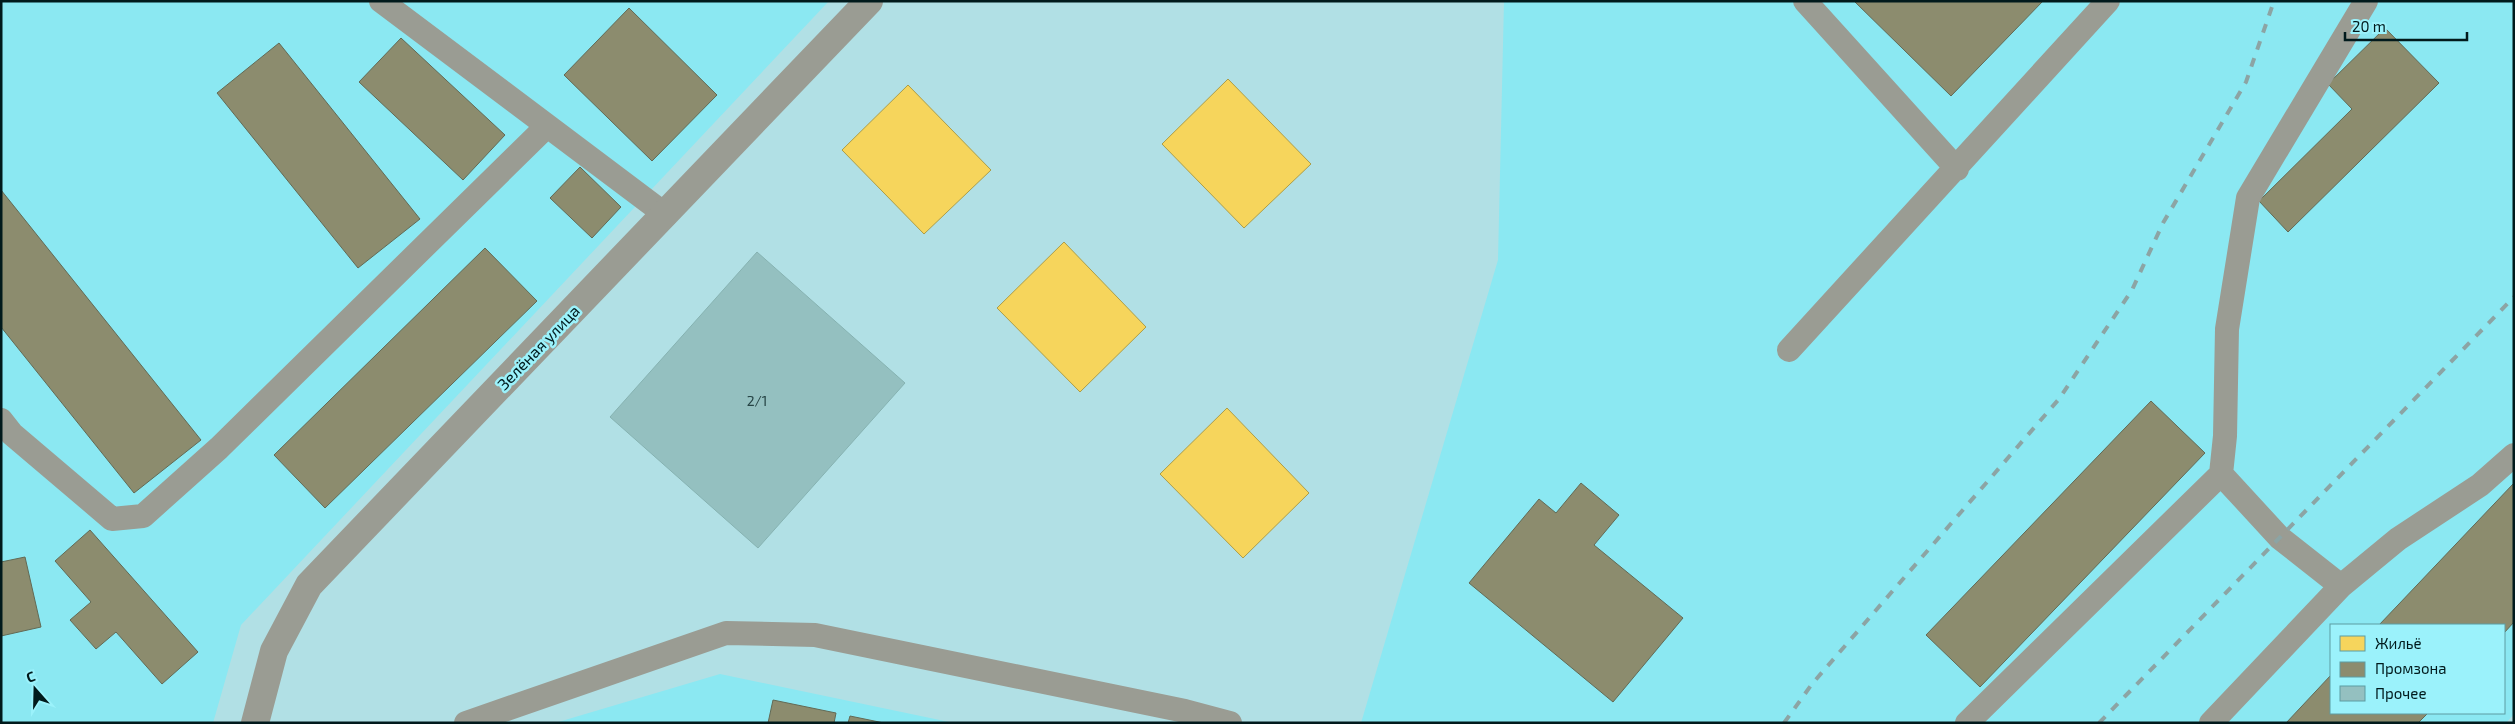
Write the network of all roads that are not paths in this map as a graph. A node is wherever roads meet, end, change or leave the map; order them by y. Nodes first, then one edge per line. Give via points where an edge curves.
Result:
1 (381, 1) edge
2 (869, 1) edge
3 (1805, 1) edge
4 (2108, 1) edge
5 (2366, 1) edge
6 (548, 126) junction
7 (1957, 169) junction
8 (666, 215) junction
9 (1789, 350) dead end
10 (1, 420) edge
11 (2514, 455) edge
12 (2221, 474) junction
13 (2341, 586) junction
14 (255, 723) edge
15 (466, 723) edge
16 (1230, 723) edge
17 (1967, 723) edge
18 (2211, 723) edge

1 - 6 lane
2 - 8 street, Зелёная улица
3 - 7 lane
4 - 7 lane
5 - 12 lane via 2248,198 2227,329
6 - 8 lane
6 - 10 lane via 219,448 143,516 112,519 12,434
7 - 9 lane
8 - 14 street, Зелёная улица via 309,585 274,651
11 - 13 lane via 2480,485 2398,539
12 - 13 lane via 2280,538
12 - 17 lane
13 - 18 lane
15 - 16 lane via 726,634 816,635

